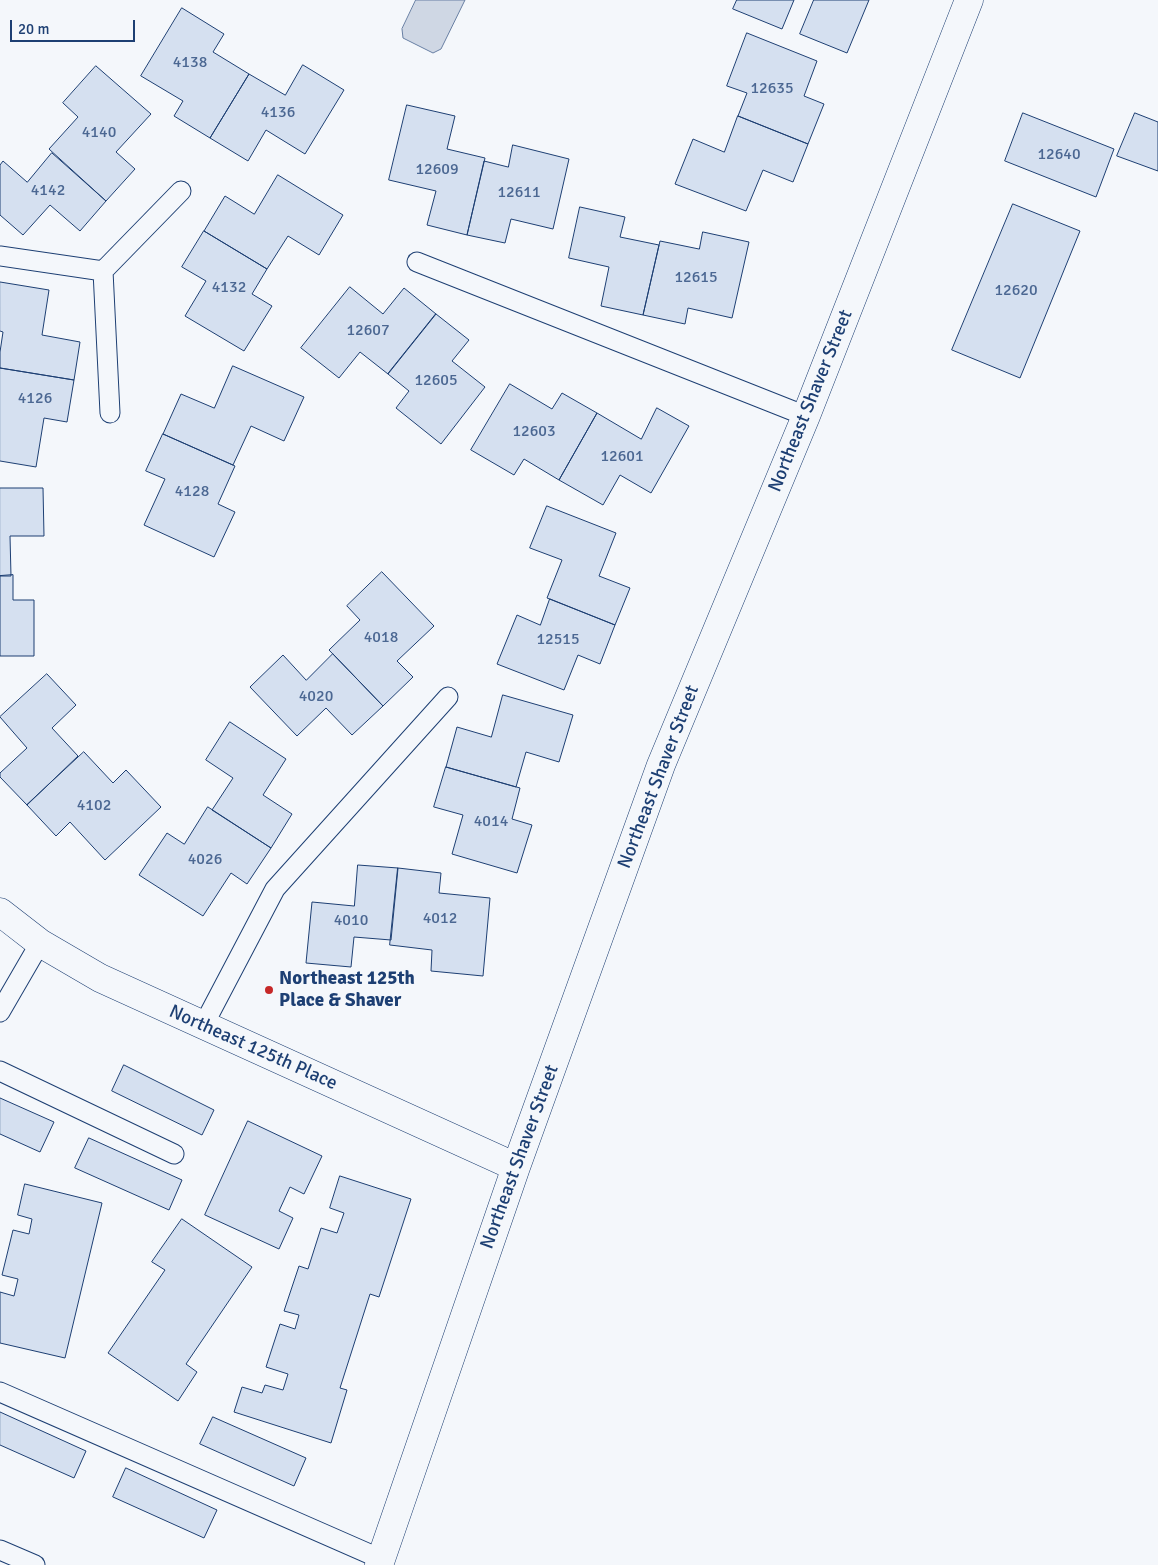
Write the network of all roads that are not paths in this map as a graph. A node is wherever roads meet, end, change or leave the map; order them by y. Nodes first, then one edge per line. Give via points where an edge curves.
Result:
1 (969, 0) edge
2 (181, 191) dead end
3 (0, 256) edge
4 (417, 262) dead end
5 (103, 271) junction
6 (110, 413) dead end
7 (806, 416) junction
8 (448, 697) dead end
9 (0, 912) edge
10 (40, 943) junction
11 (0, 1012) edge
12 (203, 1026) junction
13 (0, 1071) edge
14 (174, 1154) dead end
15 (516, 1167) junction
16 (0, 1392) edge
17 (0, 1550) edge
18 (380, 1562) edge
19 (35, 1565) edge

1 - 7 street, Northeast Shaver Street
2 - 5 lane
3 - 5 lane
4 - 7 lane
5 - 6 lane
7 - 15 street, Northeast Shaver Street via 661,765
8 - 12 lane via 275,889
9 - 10 street, Northeast 125th Place
10 - 11 lane
10 - 12 street, Northeast 125th Place via 100,978
12 - 15 street, Northeast 125th Place
13 - 14 lane
15 - 18 street, Northeast Shaver Street
16 - 18 lane
17 - 19 lane

